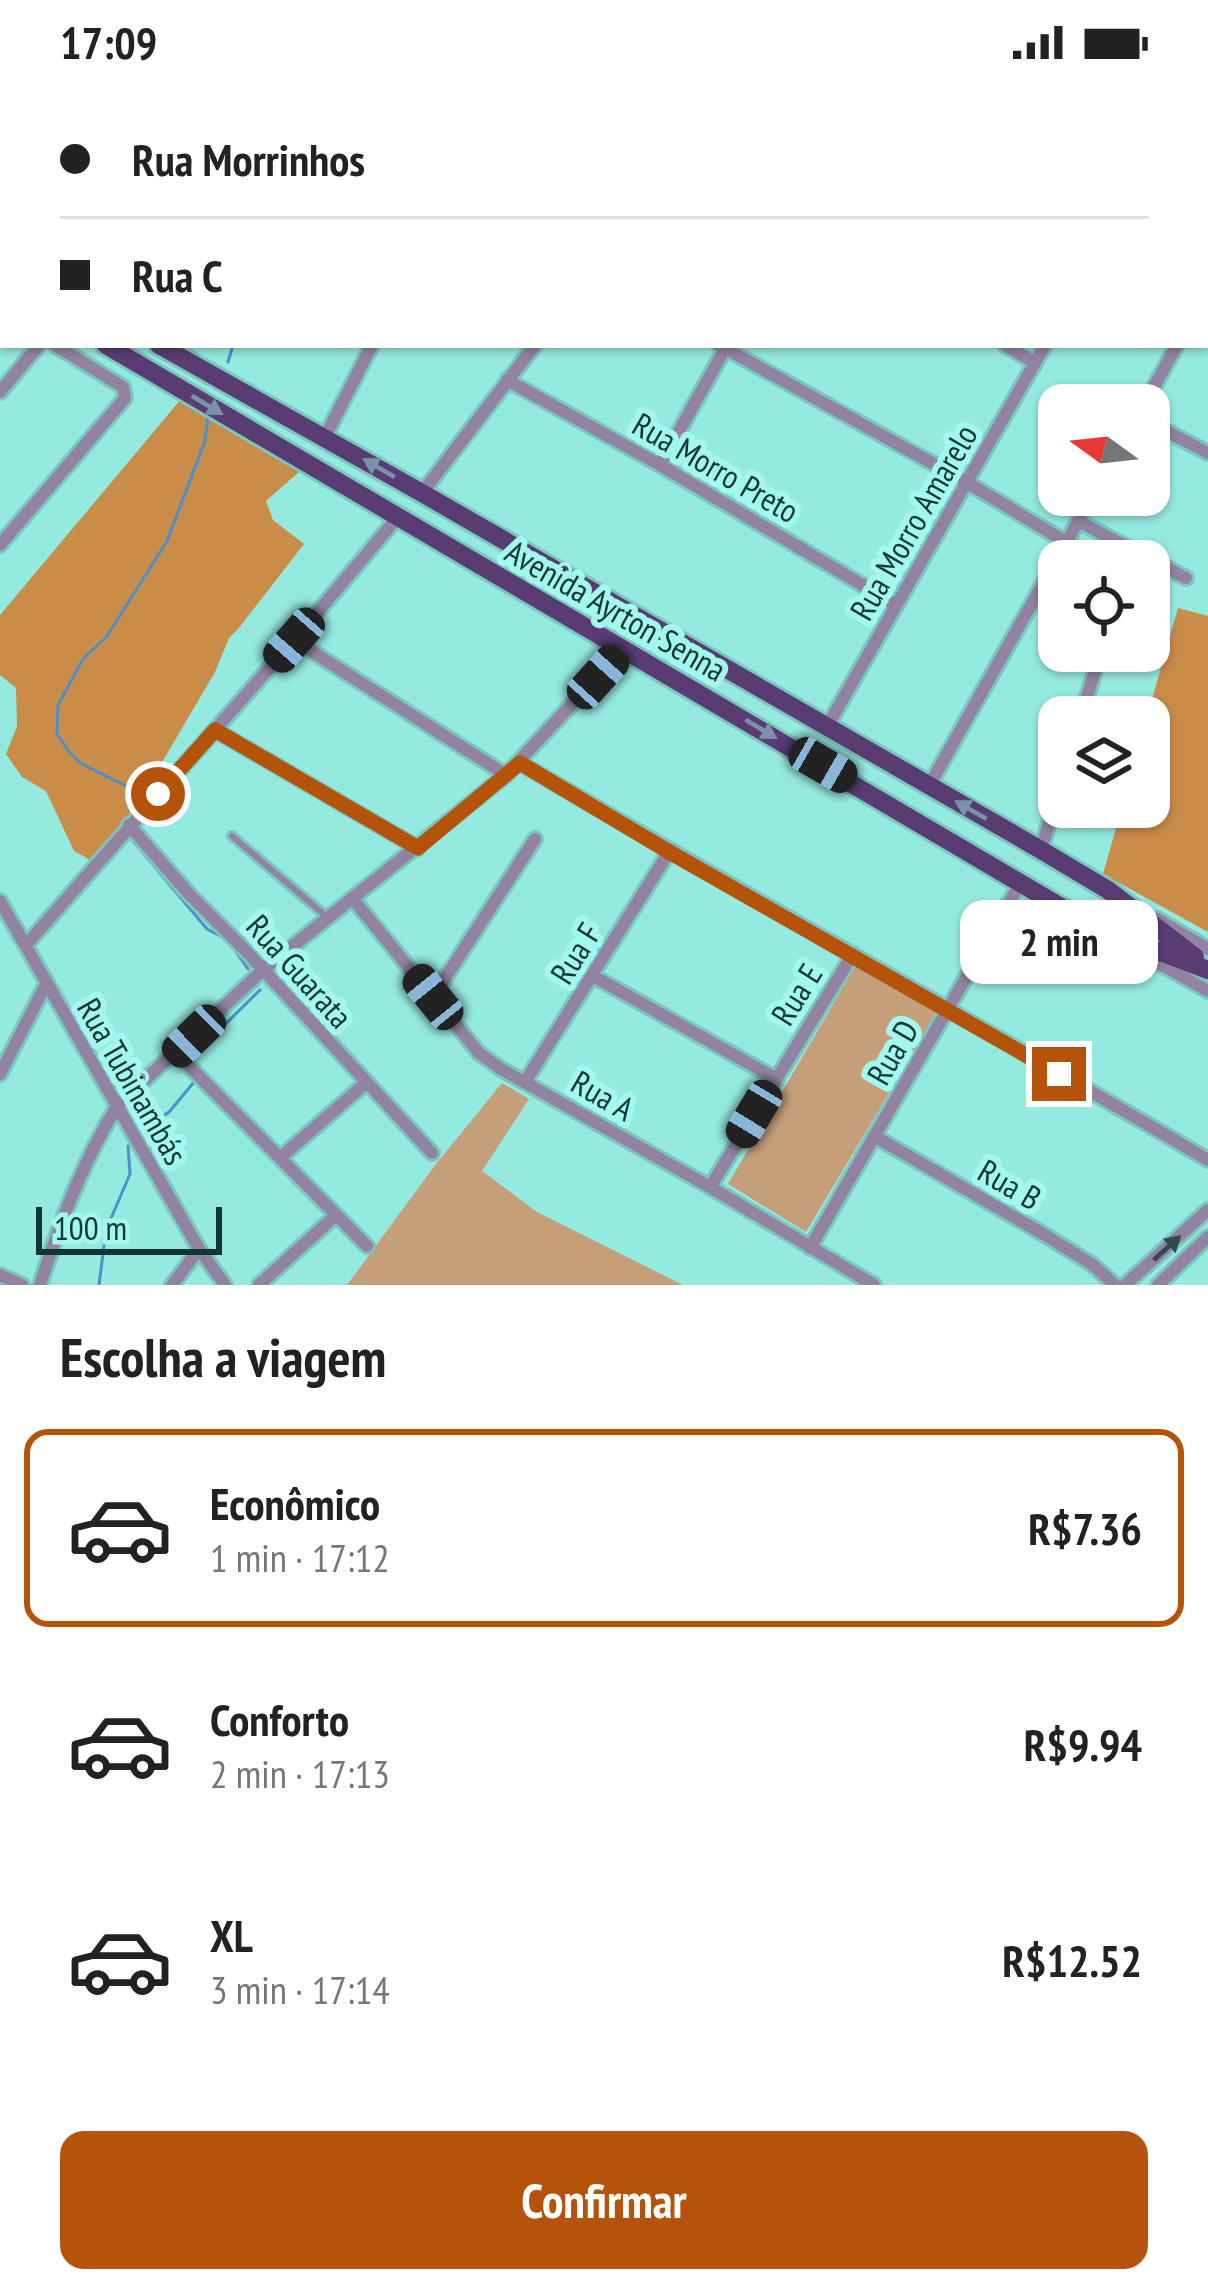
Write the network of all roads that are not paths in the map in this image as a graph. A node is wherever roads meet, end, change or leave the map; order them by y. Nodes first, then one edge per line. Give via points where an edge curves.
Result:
1 (37, 348) edge
2 (61, 348) edge
3 (111, 348) edge
4 (164, 348) edge
5 (370, 348) edge
6 (533, 348) edge
7 (721, 348) edge
8 (724, 348) edge
9 (1010, 348) edge
10 (1043, 348) edge
11 (1175, 348) edge
12 (128, 358) junction
13 (1035, 362) junction
14 (113, 380) junction
15 (507, 380) junction
16 (1156, 384) edge
17 (0, 392) edge
18 (1170, 433) edge
19 (325, 437) junction
20 (1208, 453) edge
21 (660, 465) junction
22 (968, 483) junction
23 (422, 493) junction
24 (1081, 516) edge
25 (397, 518) junction
26 (1078, 521) junction
27 (1063, 540) edge
28 (1067, 540) edge
29 (0, 545) edge
30 (1186, 578) dead end
31 (1038, 592) edge
32 (896, 604) junction
33 (294, 640) junction
34 (624, 648) junction
35 (828, 725) junction
36 (215, 730) junction
37 (520, 763) junction
38 (506, 775) junction
39 (929, 786) junction
40 (129, 825) junction
41 (1047, 828) edge
42 (232, 836) dead end
43 (535, 838) dead end
44 (418, 848) junction
45 (1041, 850) junction
46 (669, 852) junction
47 (1022, 882) junction
48 (1108, 890) junction
49 (352, 898) junction
50 (0, 901) edge
51 (327, 916) junction
52 (1095, 927) junction
53 (26, 945) junction
54 (1208, 949) edge
55 (853, 954) junction
56 (1208, 969) edge
57 (262, 970) junction
58 (593, 976) junction
59 (46, 984) junction
60 (1208, 991) edge
61 (433, 997) junction
62 (948, 1010) junction
63 (176, 1053) junction
64 (0, 1074) edge
65 (775, 1078) junction
66 (525, 1082) junction
67 (366, 1083) junction
68 (118, 1105) junction
69 (874, 1136) junction
70 (432, 1153) dead end
71 (281, 1157) junction
72 (1208, 1160) edge
73 (710, 1187) junction
74 (1208, 1210) edge
75 (335, 1216) junction
76 (1208, 1237) edge
77 (367, 1246) dead end
78 (810, 1248) junction
79 (199, 1249) junction
80 (0, 1275) edge
81 (22, 1285) edge
82 (40, 1285) edge
83 (172, 1285) edge
84 (225, 1285) edge
85 (259, 1285) edge
86 (874, 1285) edge
87 (1115, 1285) edge
88 (1125, 1285) edge
89 (1157, 1285) edge

1 - 17 street
2 - 14 street
3 - 12 main road, Avenida Ayrton Senna
4 - 19 main road, Avenida Ayrton Senna
5 - 19 street
6 - 15 street
7 - 21 street
8 - 22 street
9 - 13 street
10 - 13 street, Rua Morro Amarelo
11 - 16 street
12 - 14 street
12 -> 25 main road, Avenida Ayrton Senna
13 - 22 street, Rua Morro Amarelo
14 - 29 street via 125,398
15 - 21 street, Rua Morro Preto
15 - 23 street
18 - 20 street
23 -> 19 main road, Avenida Ayrton Senna
21 - 32 street, Rua Morro Preto
22 - 27 street
22 - 32 street, Rua Morro Amarelo
23 - 35 main road, Avenida Ayrton Senna
24 - 26 street
25 - 33 street
25 - 34 main road, Avenida Ayrton Senna
26 - 28 street
26 - 30 street
31 - 39 street
32 - 35 street, Rua Morro Amarelo
33 - 36 street
33 - 38 street
34 - 37 street
34 -> 47 main road, Avenida Ayrton Senna
35 - 39 main road, Avenida Ayrton Senna
36 - 40 street
36 - 44 street
37 - 38 street
37 - 46 street
38 - 44 street
45 -> 39 main road, Avenida Ayrton Senna
40 - 53 street
40 - 57 street, Rua Guarata
41 - 45 street
42 - 51 lane
43 - 61 street
44 - 49 street
45 - 48 main road, Avenida Ayrton Senna
46 - 55 street
46 - 58 street, Rua F
47 - 52 main road, Avenida Ayrton Senna
47 - 62 street, Rua D
48 - 54 street, Avenida Ayrton Senna
48 - 56 main road, Avenida Ayrton Senna
49 - 51 street
49 - 61 street, Rua A
50 - 53 street, Rua Tubinambás
51 - 57 street
52 - 56 main road, Avenida Ayrton Senna
52 - 60 street, Avenida Ayrton Senna
53 - 59 street, Rua Tubinambás
55 - 62 street
55 - 65 street, Rua E
57 - 63 street
57 - 67 street, Rua Guarata
58 - 65 street
58 - 66 street, Rua F
59 - 64 street
59 - 68 street, Rua Tubinambás
61 - 66 street, Rua A via 479,1053
62 - 69 street, Rua D
62 - 72 street
63 - 68 street
63 - 71 street
65 - 73 street, Rua E
66 - 73 street, Rua A
67 - 70 street, Rua Guarata
67 - 71 street
68 - 79 street, Rua Tubinambás
68 - 82 street via 74,1191
69 - 78 street, Rua D
69 - 87 street, Rua B via 1045,1234
71 - 75 street
73 - 78 street, Rua A
88 -> 74 street
75 - 77 street
75 - 85 street
76 - 89 street
78 - 86 street, Rua A
79 - 83 street
79 - 84 street, Rua Tubinambás
80 - 81 street

